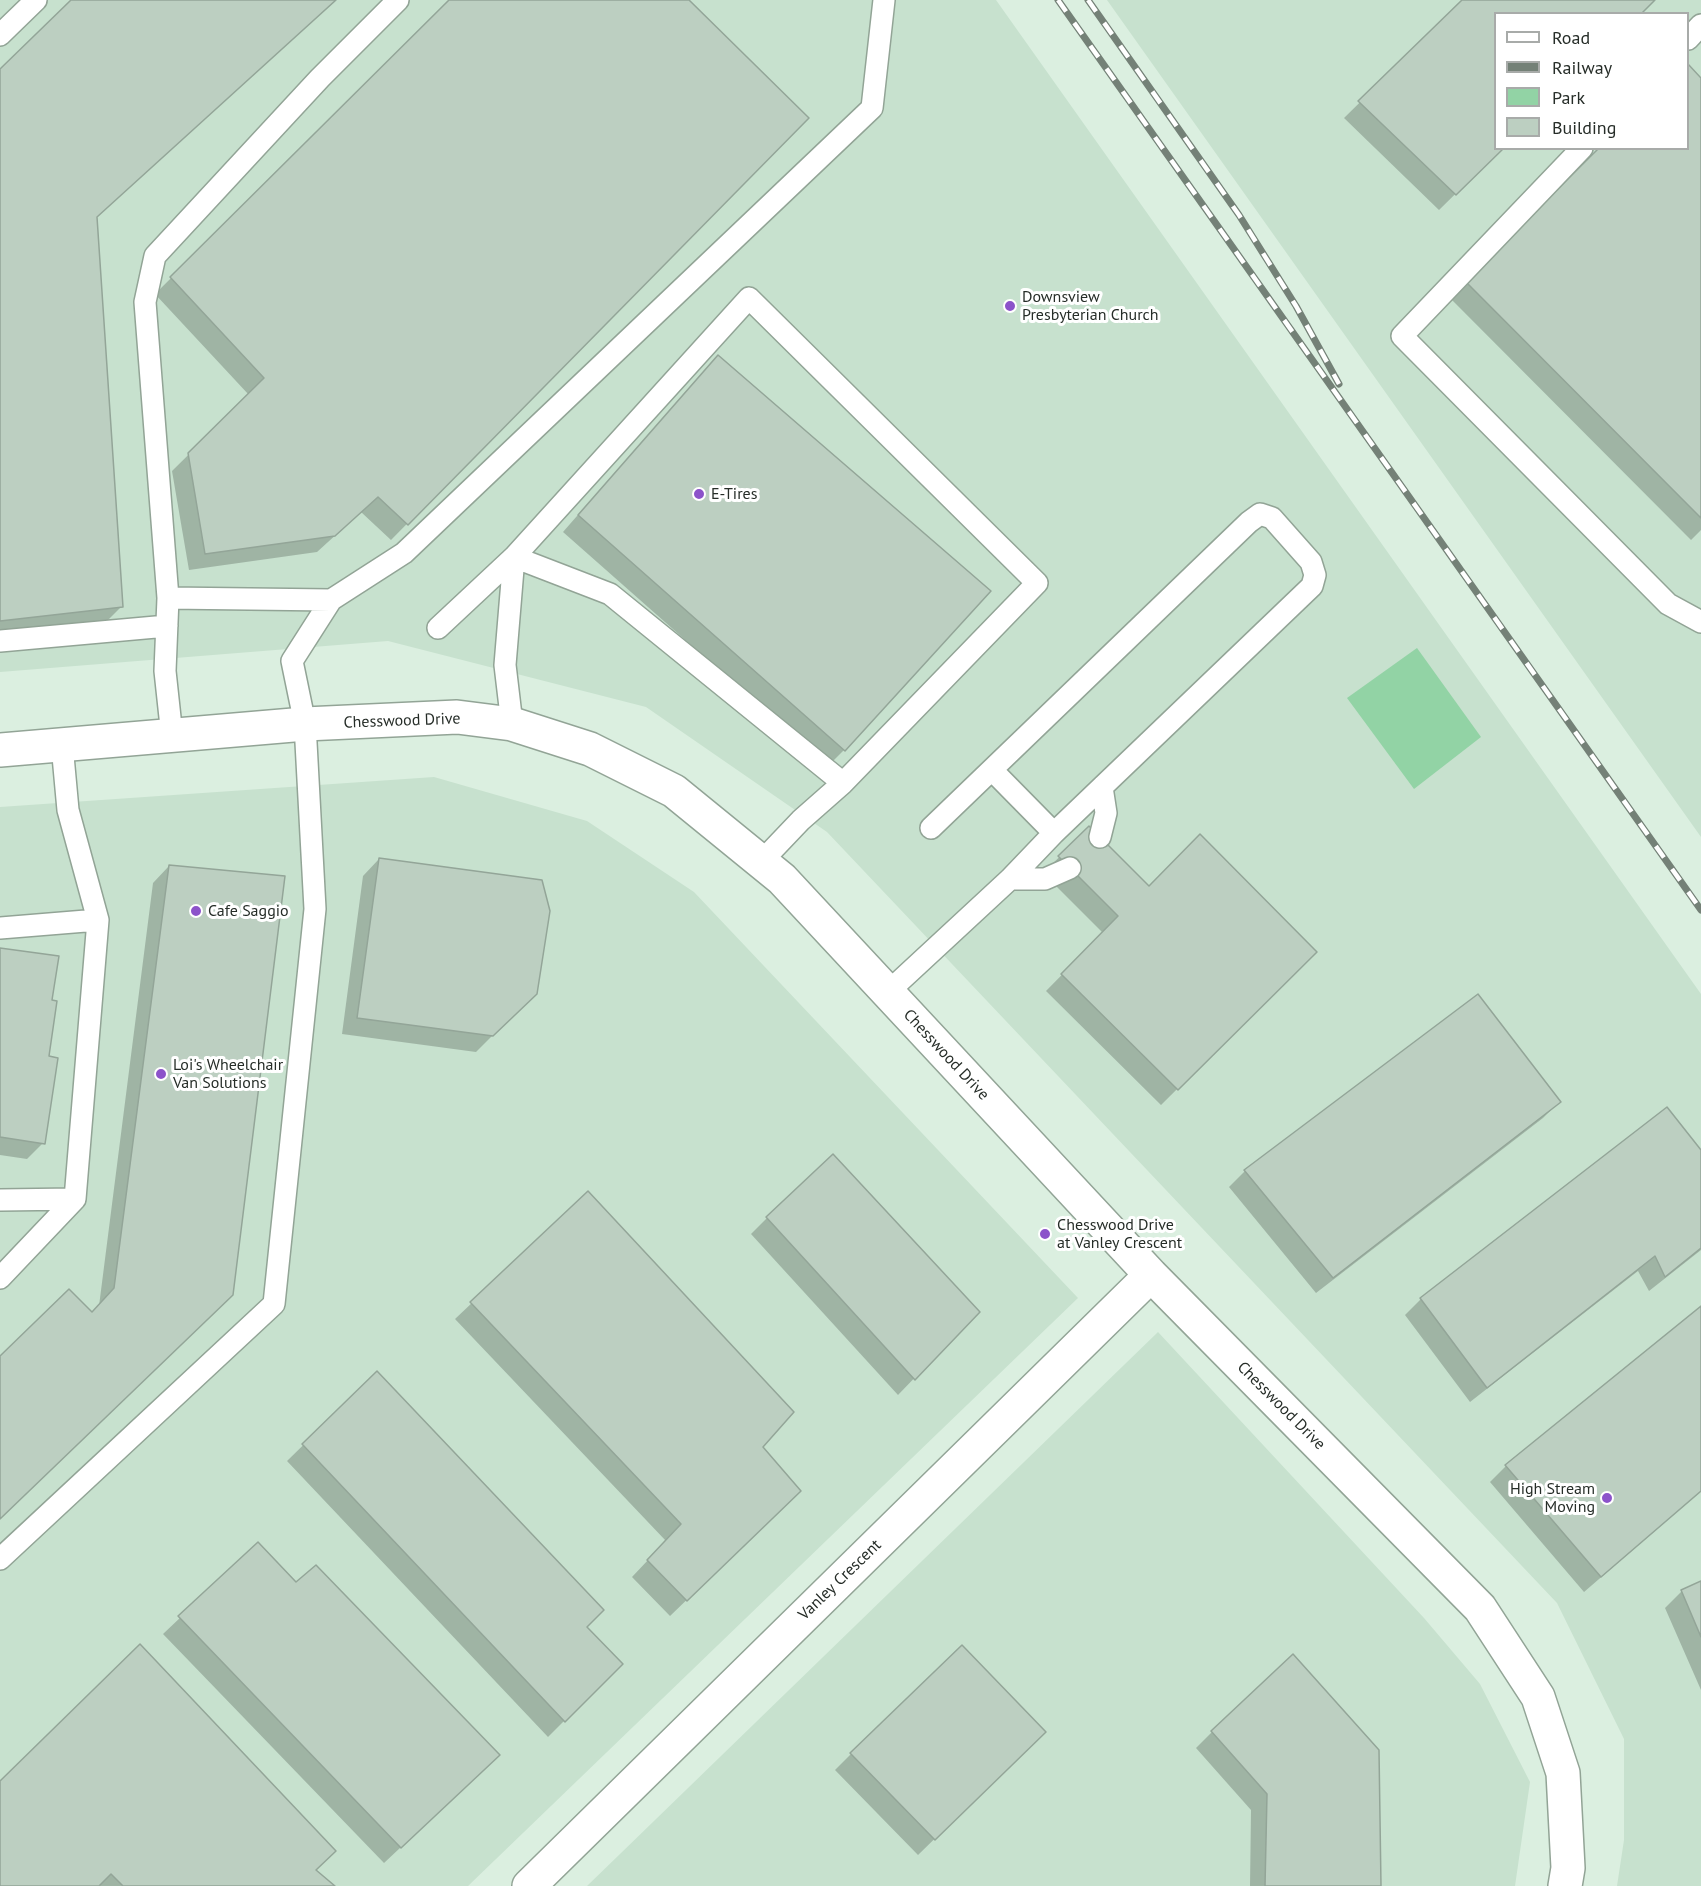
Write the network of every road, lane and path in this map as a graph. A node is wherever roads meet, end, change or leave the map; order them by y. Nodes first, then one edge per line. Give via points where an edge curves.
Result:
1 (36, 0) edge
2 (398, 0) edge
3 (884, 0) edge
4 (1701, 25) edge
5 (0, 35) edge
6 (1689, 38) edge
7 (1580, 150) edge
8 (514, 557) junction
9 (168, 598) junction
10 (331, 600) junction
11 (1701, 622) edge
12 (167, 626) junction
13 (438, 628) dead end
14 (0, 641) edge
15 (305, 724) junction
16 (512, 724) junction
17 (172, 736) junction
18 (62, 745) junction
19 (0, 750) edge
20 (992, 770) junction
21 (843, 783) junction
22 (1102, 787) junction
23 (931, 828) dead end
24 (1054, 833) junction
25 (1100, 837) dead end
26 (761, 862) junction
27 (1070, 868) dead end
28 (1010, 879) junction
29 (98, 920) junction
30 (0, 928) edge
31 (888, 992) junction
32 (75, 1199) junction
33 (0, 1200) edge
34 (1151, 1275) junction
35 (0, 1278) edge
36 (0, 1559) edge
37 (529, 1886) edge
38 (1565, 1886) edge

1 - 5 lane
2 - 9 lane via 155,256 145,302
3 - 10 lane via 872,108 404,553
4 - 6 lane
7 - 11 lane via 1402,336 1668,604
8 - 13 lane
8 - 16 lane via 505,665
8 - 21 lane via 610,594
8 - 21 lane via 749,298 1037,583
9 - 10 lane
9 - 12 lane
10 - 15 lane via 292,661
12 - 14 lane
12 - 17 lane via 165,671
15 - 16 street, Chesswood Drive via 457,717
15 - 17 street, Chesswood Drive
15 - 36 lane via 315,909 274,1304
16 - 26 street, Chesswood Drive via 590,749 674,790
17 - 18 street, Chesswood Drive
18 - 19 street, Chesswood Drive
18 - 29 lane via 68,810
20 - 22 lane via 1249,522 1260,514 1272,518 1311,562 1315,575 1312,586
20 - 23 lane
20 - 24 lane
21 - 26 lane
22 - 24 lane
22 - 25 lane via 1106,813
24 - 28 lane
26 - 31 street, Chesswood Drive via 782,879
27 - 28 lane via 1045,879
28 - 31 lane
29 - 30 lane
29 - 32 lane
31 - 34 street, Chesswood Drive
32 - 33 lane
32 - 35 lane
34 - 37 street, Vanley Crescent
34 - 38 street, Chesswood Drive via 1480,1608 1538,1697 1563,1773 1568,1868

